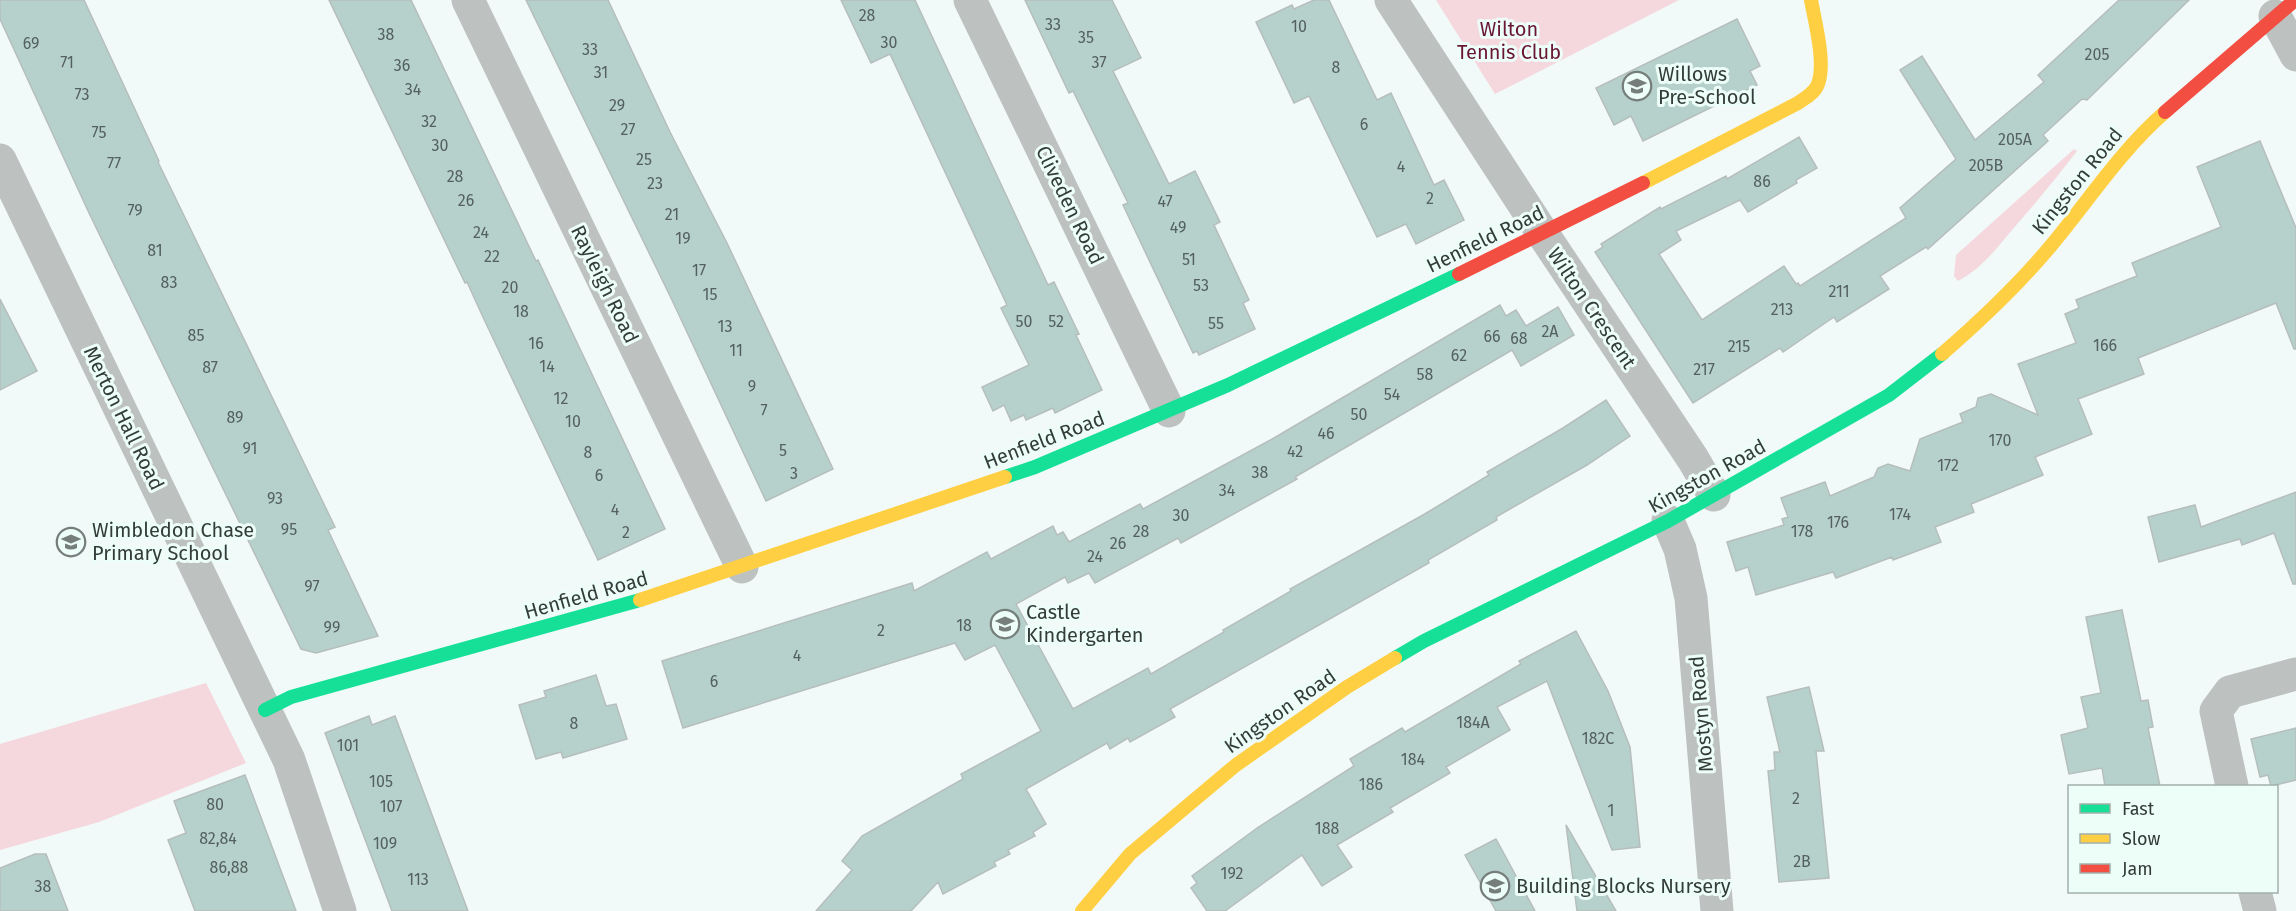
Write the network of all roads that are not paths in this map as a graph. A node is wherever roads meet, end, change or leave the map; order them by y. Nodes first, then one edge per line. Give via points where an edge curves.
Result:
1 (468, 0) edge
2 (970, 0) edge
3 (1391, 0) edge
4 (1811, 0) edge
5 (2285, 8) edge
6 (2296, 55) edge
7 (0, 160) edge
8 (1542, 234) junction
9 (1169, 411) junction
10 (1714, 495) junction
11 (1668, 521) junction
12 (742, 567) junction
13 (2296, 674) edge
14 (265, 710) junction
15 (2232, 785) edge
16 (2256, 893) edge
17 (340, 911) edge
18 (1082, 911) edge
19 (1717, 911) edge
20 (2260, 911) edge

1 - 12 street, Rayleigh Road
2 - 9 street, Cliveden Road
3 - 8 street, Wilton Crescent
4 - 8 street, Henfield Road via 1821,73 1809,96
5 - 6 street
5 - 10 street, Kingston Road via 2143,130 2048,249 1948,350 1889,394
7 - 14 street, Merton Hall Road
8 - 9 street, Henfield Road
8 - 10 street, Wilton Crescent
9 - 12 street, Henfield Road via 1035,467
10 - 11 street, Kingston Road
11 - 18 street, Kingston Road via 1424,641 1311,711 1236,765 1130,854
11 - 19 street, Mostyn Road via 1680,549 1691,598
12 - 14 street, Henfield Road via 616,608 291,697
13 - 15 street via 2230,692 2216,711
14 - 17 street, Merton Hall Road via 289,760
16 - 20 street

